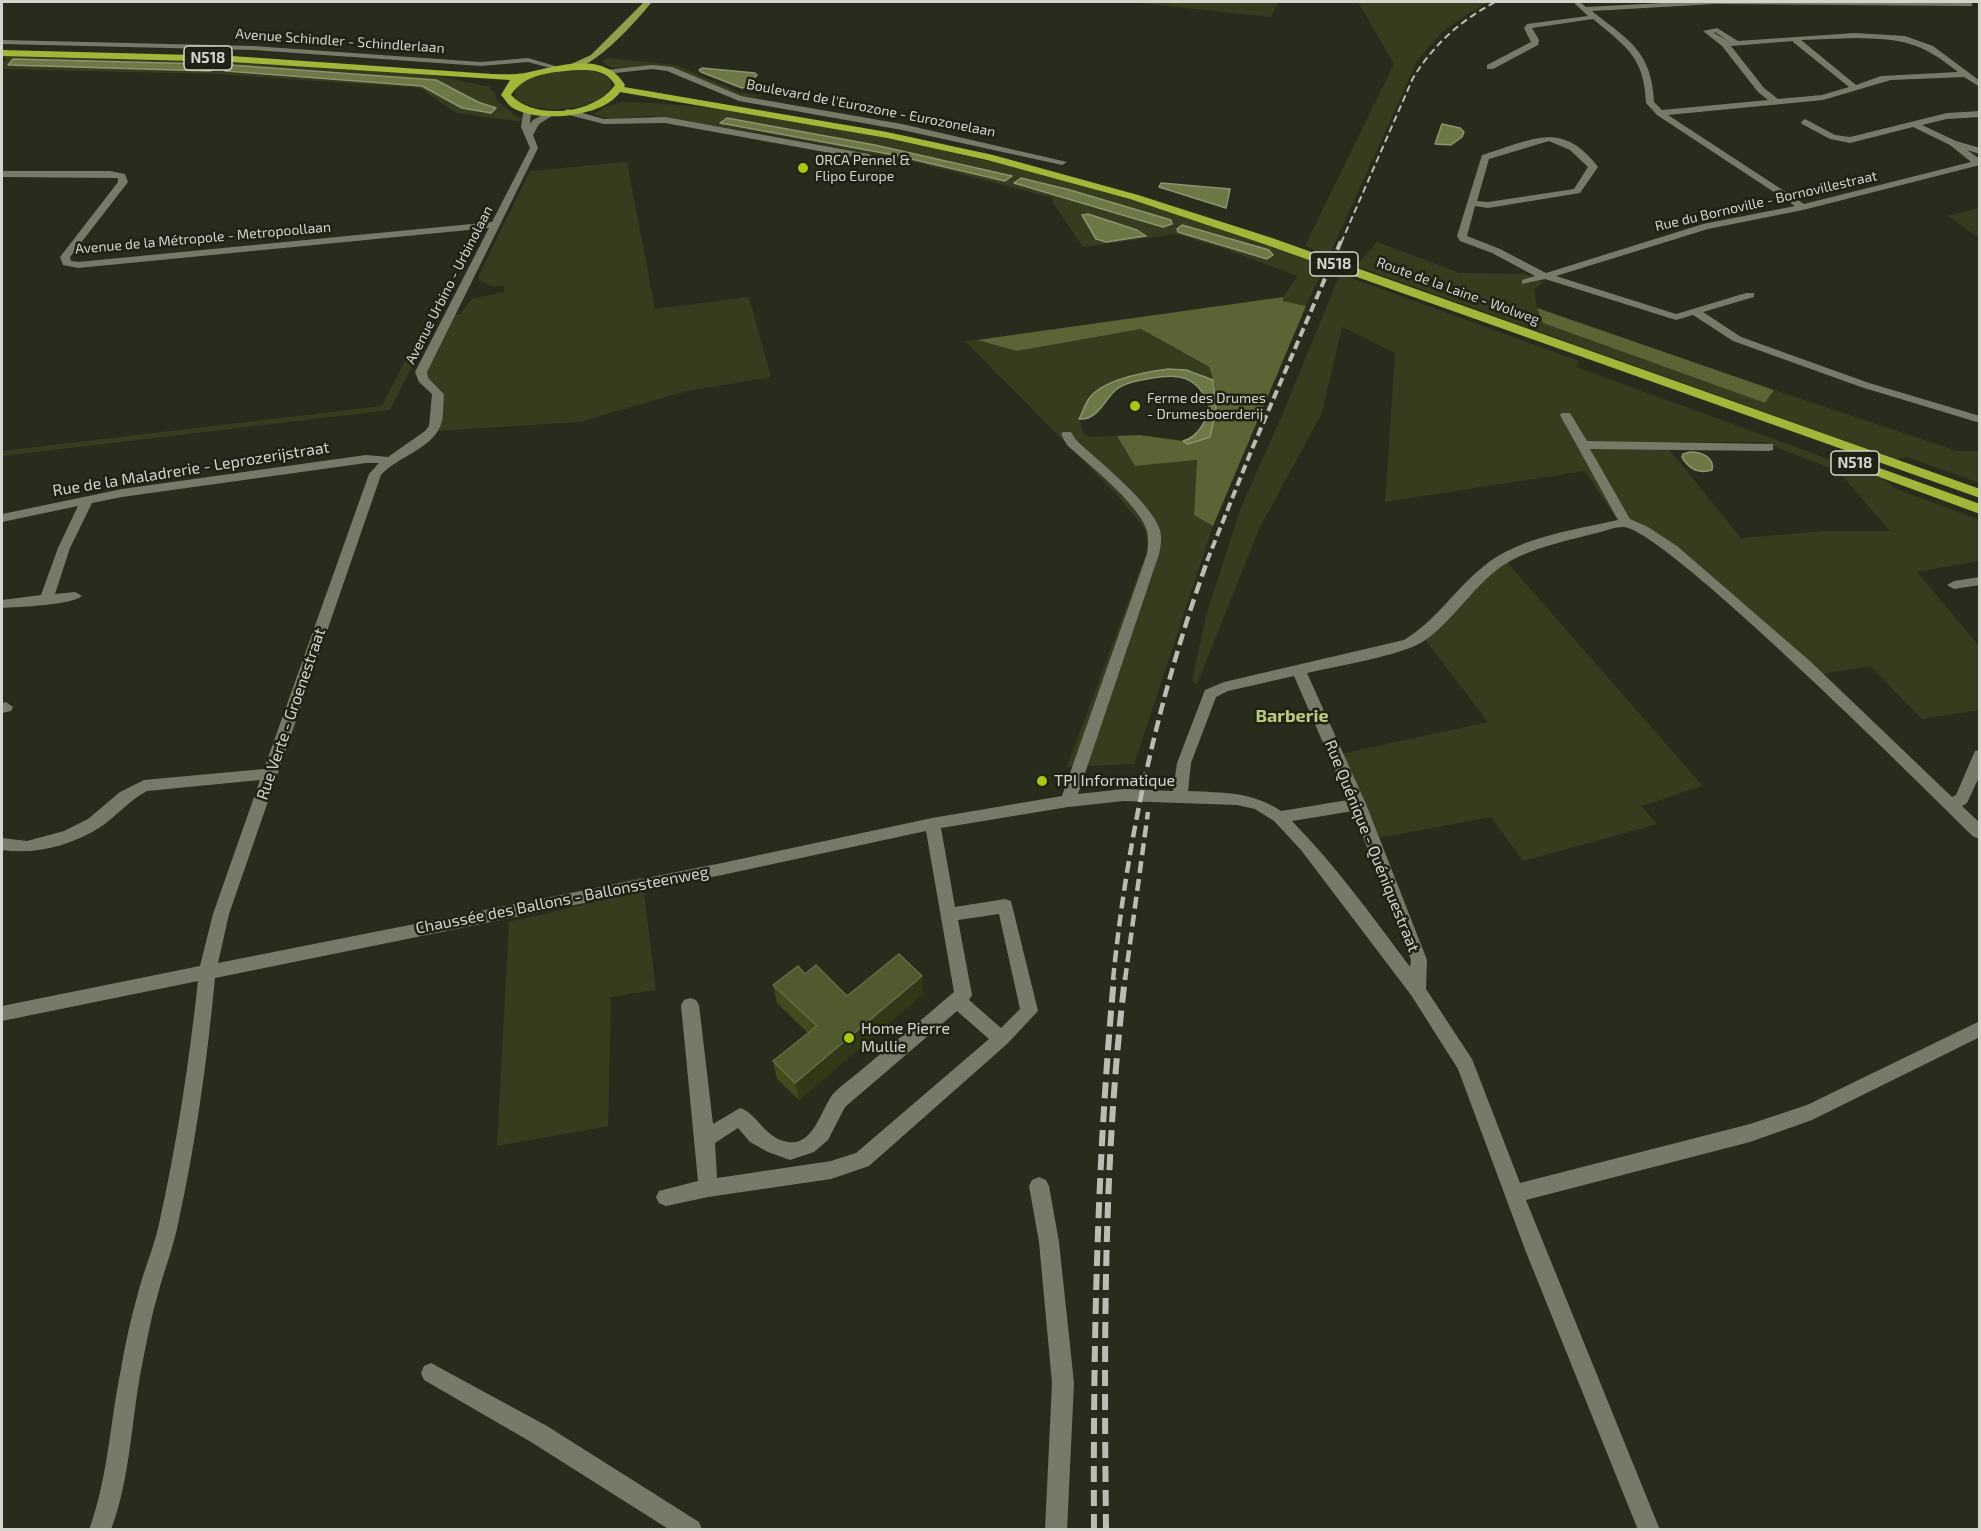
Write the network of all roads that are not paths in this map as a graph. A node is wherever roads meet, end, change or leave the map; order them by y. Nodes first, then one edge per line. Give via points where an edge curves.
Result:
1 (648, 2) edge
2 (1576, 2) edge
3 (1970, 4) edge
4 (1584, 9) junction
5 (1594, 17) junction
6 (1796, 40) junction
7 (2, 42) edge
8 (1736, 43) junction
9 (1725, 44) junction
10 (2, 53) edge
11 (594, 57) junction
12 (535, 66) junction
13 (1490, 66) dead end
14 (572, 67) junction
15 (602, 70) junction
16 (414, 71) junction
17 (677, 74) junction
18 (1965, 74) junction
19 (525, 76) junction
20 (1892, 77) junction
21 (1845, 79) junction
22 (1980, 85) edge
23 (619, 86) junction
24 (1854, 87) junction
25 (506, 92) junction
26 (604, 101) junction
27 (1775, 101) junction
28 (717, 105) junction
29 (590, 107) junction
30 (527, 110) junction
31 (568, 112) junction
32 (553, 113) junction
33 (1660, 113) junction
34 (1980, 114) edge
35 (600, 121) junction
36 (1805, 122) dead end
37 (1914, 124) junction
38 (529, 134) junction
39 (1953, 143) junction
40 (1980, 151) edge
41 (869, 157) dead end
42 (1062, 162) dead end
43 (1979, 163) edge
44 (2, 174) edge
45 (1065, 177) joint
46 (1471, 203) junction
47 (1803, 207) junction
48 (497, 224) junction
49 (1561, 270) junction
50 (1548, 275) junction
51 (1526, 282) dead end
52 (1588, 288) junction
53 (1750, 294) dead end
54 (1695, 312) junction
55 (1600, 359) junction
56 (1566, 415) dead end
57 (1980, 420) edge
58 (1067, 434) dead end
59 (1584, 445) junction
60 (1769, 447) dead end
61 (387, 460) junction
62 (1980, 494) edge
63 (87, 500) junction
64 (1980, 509) edge
65 (2, 518) edge
66 (1625, 522) junction
67 (1980, 581) edge
68 (1954, 585) dead end
69 (75, 596) dead end
70 (46, 600) junction
71 (2, 604) edge
72 (1299, 671) junction
73 (1980, 755) edge
74 (269, 774) junction
75 (1180, 798) junction
76 (1068, 801) junction
77 (1358, 804) junction
78 (1951, 804) junction
79 (1279, 817) junction
80 (932, 824) junction
81 (1980, 833) edge
82 (2, 844) edge
83 (948, 915) junction
84 (207, 973) junction
85 (1418, 990) junction
86 (957, 1000) junction
87 (690, 1005) dead end
88 (2, 1013) edge
89 (1980, 1028) edge
90 (1001, 1039) junction
91 (705, 1139) junction
92 (1040, 1185) dead end
93 (708, 1188) junction
94 (1514, 1194) junction
95 (666, 1197) dead end
96 (431, 1373) dead end
97 (100, 1530) edge
98 (691, 1530) edge
99 (1056, 1530) edge
100 (1649, 1530) edge

1 - 11 main road
2 - 4 street
3 - 4 street via 1720,2
4 - 5 street
5 - 13 street via 1530,26 1535,43
5 - 33 street via 1634,49 1649,80 1650,103
6 - 8 street
6 - 18 street via 1852,36 1907,40 1925,45
6 - 21 street
7 - 12 street, Avenue Schindler - Schindlerlaan via 253,48
8 - 9 street
8 - 9 street via 1717,30 1707,31
9 - 27 street via 1761,90
10 - 16 highway, N518 via 231,59
11 - 14 main road
11 - 15 main road
12 - 14 highway, N518
12 - 19 highway, N518
14 - 15 highway, N518
15 - 17 street, Boulevard de l'Eurozone - Eurozonelaan via 652,67
15 - 23 highway, N518
16 - 19 highway, N518
16 - 25 highway, N518 via 495,86
17 - 23 street, Boulevard de l'Eurozone - Eurozonelaan via 639,72
17 - 42 street, Boulevard de l'Eurozone - Eurozonelaan via 739,98 902,127
18 - 20 street
18 - 22 street
19 - 25 highway, N518
20 - 21 street
20 - 24 street
21 - 24 street
23 - 26 highway, N518
23 - 28 highway, Boulevard de l'Eurozone - Eurozonelaan / N518
24 - 27 street via 1823,97
25 - 30 highway, N518 via 509,101
26 - 28 highway, Boulevard de l'Eurozone - Eurozonelaan / N518
26 - 29 highway, N518
27 - 33 street
28 - 45 highway, Boulevard de l'Eurozone - Eurozonelaan / N518 via 887,135
29 - 31 highway, N518
29 - 35 street via 590,116
30 - 32 highway, N518
30 - 38 street, Avenue Urbino - Urbinolaan via 525,127
31 - 32 highway, N518
31 - 35 street
32 - 38 street via 536,122
33 - 47 street
34 - 37 street
35 - 41 street via 658,119
36 - 37 street via 1850,140
37 - 39 street
38 - 48 street, Avenue Urbino - Urbinolaan via 534,148
39 - 40 street
39 - 43 street
43 - 47 street, Rue du Bornoville - Bornovillestraat
44 - 48 street, Avenue de la Métropole - Metropoollaan via 122,176 123,182 65,257 67,263 78,265
45 - 55 highway, Route de la Laine - Wolweg / N518 via 1257,237
46 - 46 street via 1488,205 1577,191 1593,166 1565,141 1554,138 1490,155 1483,160
46 - 50 street via 1463,239 1496,251 1533,272
47 - 49 street, Rue du Bornoville - Bornovillestraat via 1706,226
48 - 61 street, Avenue Urbino - Urbinolaan via 421,372 424,382 438,394 435,426 413,446
49 - 50 street, Rue du Bornoville - Bornovillestraat
49 - 52 street
50 - 51 street, Rue du Bornoville - Bornovillestraat
50 - 52 street
52 - 54 street via 1670,316
53 - 54 street
54 - 57 street via 1737,339 1865,385
55 - 62 highway, Route de la Laine - Wolweg / N518
55 - 64 highway, Route de la Laine - Wolweg / N518 via 1730,418
56 - 59 street
58 - 76 street via 1137,507 1156,540
59 - 60 street
59 - 66 street
61 - 63 street, Rue de la Maladrerie - Leprozerijstraat via 366,459
61 - 74 street, Rue Verte - Groenestraat via 375,474
63 - 65 street, Rue de la Maladrerie - Leprozerijstraat
63 - 70 street via 64,548
66 - 72 street via 1560,539 1490,566 1425,636 1408,644
66 - 78 street via 1672,549 1797,657
67 - 68 street
69 - 70 street
70 - 71 street
72 - 75 street via 1224,687 1210,694 1184,763
72 - 77 street, Rue Quénique - Quéniquestraat
73 - 78 street via 1962,799
74 - 82 street via 144,786 68,837 27,847
74 - 84 street, Rue Verte - Groenestraat via 221,914
75 - 76 street, Chaussée des Ballons - Ballonssteenweg via 1124,795
75 - 79 street, Chaussée des Ballons - Ballonssteenweg via 1237,799 1259,804
76 - 80 street, Chaussée des Ballons - Ballonssteenweg
77 - 79 street
77 - 85 street, Rue Quénique - Quéniquestraat via 1419,960
78 - 81 street
79 - 85 street, Chaussée des Ballons - Ballonssteenweg via 1307,846
80 - 83 street
80 - 84 street, Chaussée des Ballons - Ballonssteenweg
83 - 86 street via 963,995
83 - 90 street via 1005,906 1029,1011
84 - 88 street, Chaussée des Ballons - Ballonssteenweg
84 - 97 street, Rue Verte - Groenestraat via 186,1141 168,1227 147,1296 116,1469
85 - 94 street, Chaussée des Ballons - Ballonssteenweg via 1466,1065
86 - 90 street
86 - 91 street via 839,1101 820,1134 807,1146 790,1151 775,1146 757,1136 740,1116
87 - 91 street
89 - 94 street via 1812,1112 1750,1133
90 - 93 street via 861,1160 831,1170
91 - 93 street
92 - 99 street via 1063,1383
93 - 95 street
94 - 100 street, Chaussée des Ballons - Ballonssteenweg
96 - 98 street via 539,1434

